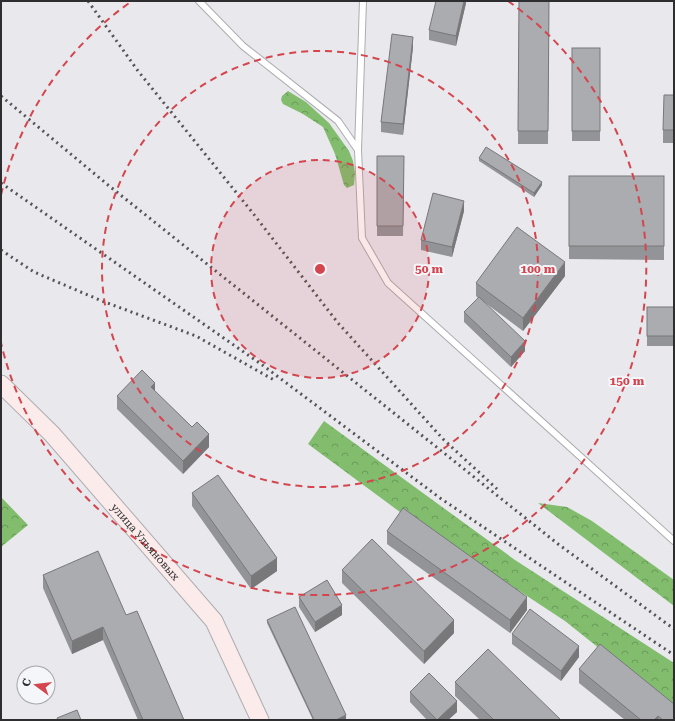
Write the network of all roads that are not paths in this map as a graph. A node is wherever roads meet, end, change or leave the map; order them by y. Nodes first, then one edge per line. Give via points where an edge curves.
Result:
1 (199, 1) edge
2 (363, 1) edge
3 (358, 150) junction
4 (1, 384) edge
5 (674, 541) edge
6 (260, 720) edge

1 - 3 lane via 243,46 338,121
2 - 3 lane
3 - 5 lane via 362,238 388,283
4 - 6 street, улица Ульяновых via 52,434 214,621

